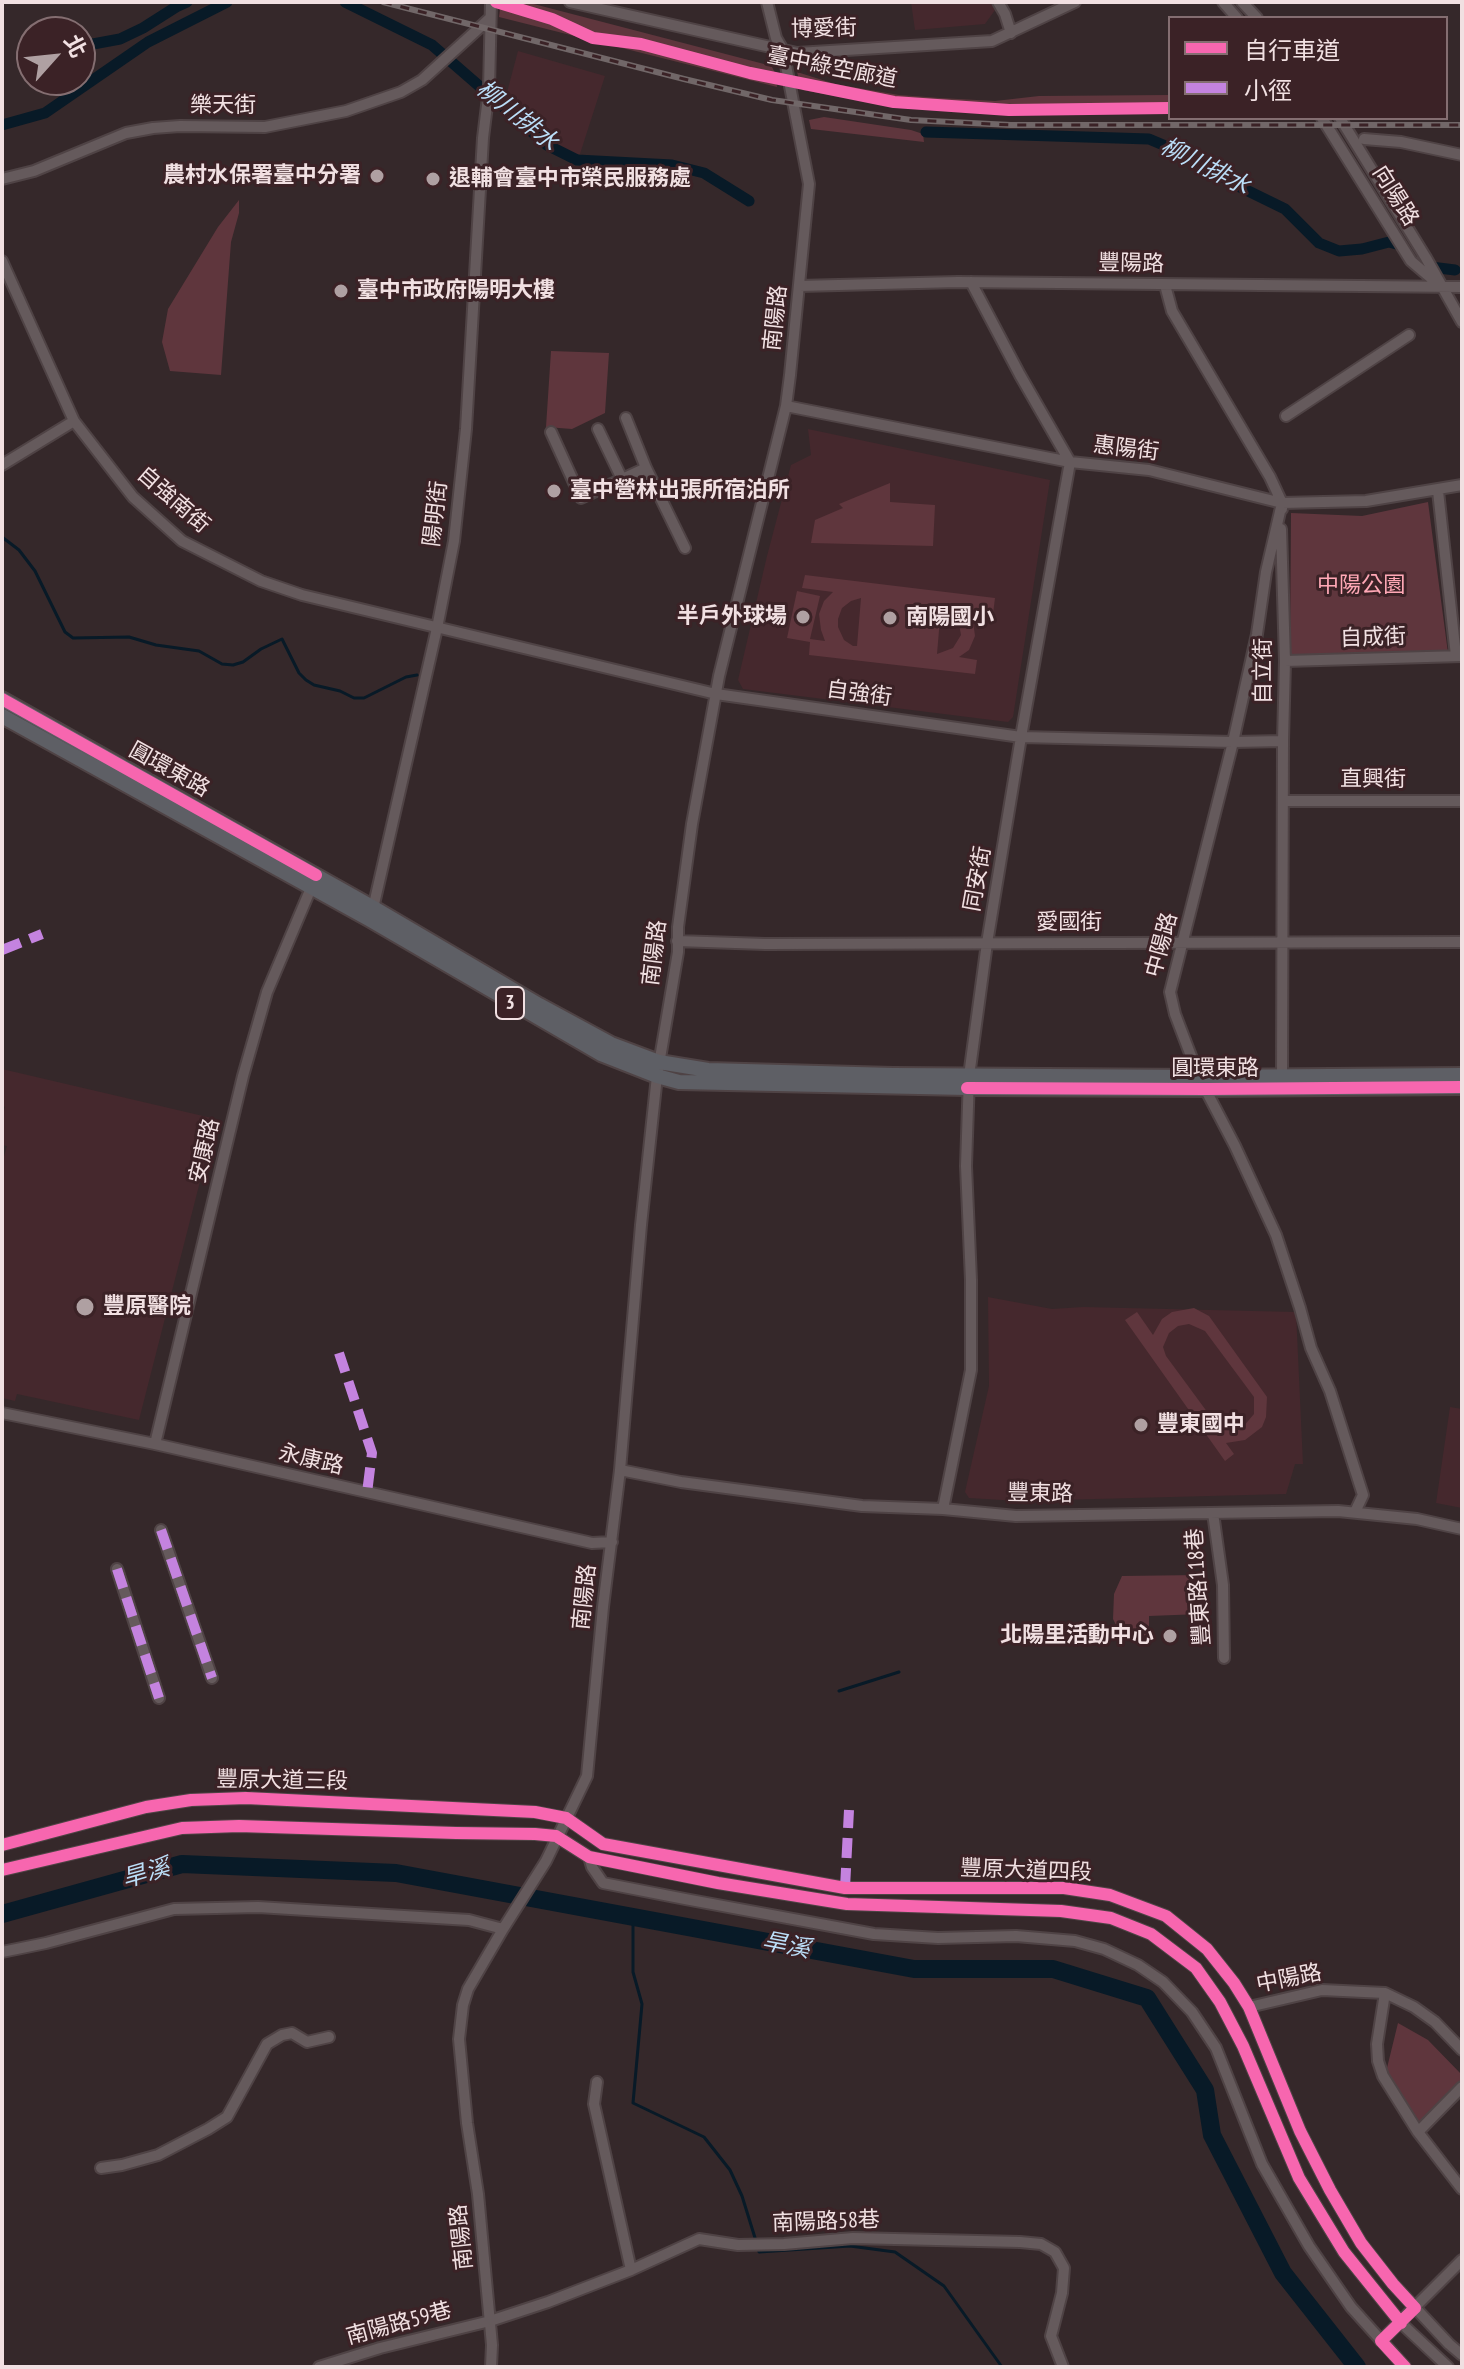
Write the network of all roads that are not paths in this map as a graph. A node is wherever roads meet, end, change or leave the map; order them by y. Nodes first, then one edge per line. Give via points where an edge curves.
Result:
1 (491, 2) edge
2 (570, 2) edge
3 (767, 2) edge
4 (998, 2) edge
5 (1075, 2) edge
6 (489, 19) junction
7 (1011, 33) junction
8 (783, 50) junction
9 (1323, 120) edge
10 (1341, 120) edge
11 (1364, 139) dead end
12 (1462, 155) edge
13 (2, 179) edge
14 (2, 261) edge
15 (971, 282) junction
16 (1165, 285) junction
17 (799, 286) junction
18 (1462, 287) edge
19 (1443, 288) junction
20 (1462, 322) edge
21 (1409, 335) dead end
22 (786, 406) junction
23 (1286, 416) dead end
24 (626, 418) dead end
25 (74, 421) junction
26 (598, 429) dead end
27 (551, 432) dead end
28 (1070, 462) junction
29 (2, 465) edge
30 (646, 468) junction
31 (622, 479) junction
32 (1462, 485) edge
33 (1438, 491) junction
34 (1282, 503) junction
35 (685, 548) dead end
36 (437, 628) junction
37 (1459, 656) edge
38 (1285, 661) junction
39 (716, 694) junction
40 (2, 699) edge
41 (2, 716) edge
42 (1021, 737) junction
43 (1283, 741) junction
44 (1233, 742) junction
45 (1284, 801) junction
46 (1462, 801) edge
47 (314, 881) junction
48 (371, 914) junction
49 (677, 941) junction
50 (1283, 942) junction
51 (1462, 942) edge
52 (987, 943) junction
53 (1184, 943) junction
54 (658, 1069) junction
55 (1462, 1075) edge
56 (968, 1082) junction
57 (1282, 1082) junction
58 (1202, 1083) junction
59 (1462, 1087) edge
60 (2, 1413) edge
61 (155, 1444) junction
62 (620, 1470) junction
63 (943, 1509) junction
64 (1355, 1512) junction
65 (1213, 1513) junction
66 (1462, 1529) edge
67 (161, 1530) dead end
68 (612, 1542) junction
69 (117, 1569) dead end
70 (1224, 1658) dead end
71 (212, 1678) dead end
72 (159, 1698) dead end
73 (566, 1818) junction
74 (556, 1836) junction
75 (2, 1845) edge
76 (589, 1857) junction
77 (2, 1870) edge
78 (505, 1926) junction
79 (2, 1952) edge
80 (1385, 1993) junction
81 (1249, 2007) junction
82 (329, 2037) dead end
83 (1462, 2050) edge
84 (597, 2082) dead end
85 (1462, 2087) edge
86 (1418, 2132) junction
87 (101, 2168) dead end
88 (1462, 2189) edge
89 (1462, 2260) edge
90 (631, 2270) junction
91 (1415, 2308) junction
92 (490, 2321) junction
93 (1401, 2323) junction
94 (1381, 2341) junction
95 (1462, 2355) edge
96 (319, 2367) edge
97 (491, 2367) edge
98 (1063, 2367) edge
99 (1405, 2367) edge
100 (1448, 2367) edge

1 - 6 street
2 - 8 street, 博愛街
3 - 8 street, 南陽路
4 - 7 street
5 - 7 street, 博愛街
6 - 13 street, 樂天街 via 422,80 346,111 265,127 180,126 126,133
6 - 36 street, 陽明街 via 466,429 454,541
7 - 8 street, 博愛街 via 992,41
8 - 17 street, 南陽路 via 809,184
9 - 19 street, 向陽路 via 1411,261
10 - 19 street, 向陽路
11 - 12 street
14 - 25 street, 自強南街
15 - 16 street, 豐陽路
15 - 17 street, 豐陽路
15 - 28 street
16 - 19 street, 豐陽路
16 - 34 street, 自立街 via 1172,311
17 - 22 street, 南陽路
18 - 19 street, 豐陽路
19 - 20 street, 向陽路
21 - 23 street
22 - 28 street, 惠陽街
22 - 39 street, 南陽路
24 - 30 street
25 - 29 street
25 - 36 street, 自強南街 via 133,497 182,541 261,581 302,595
26 - 31 street
27 - 31 street via 581,498
28 - 34 street, 惠陽街 via 1149,470
28 - 42 street, 同安街
30 - 31 street
30 - 35 street
32 - 33 street, 惠陽街
33 - 34 street, 惠陽街 via 1366,501
33 - 37 street
34 - 38 street, 自立街
34 - 44 street, 中陽路
36 - 39 street, 自強街
36 - 48 street, 陽明街
37 - 38 street, 自成街
38 - 43 street, 自立街
39 - 42 street, 自強街
39 - 49 street, 南陽路
40 - 47 main road, 圓環東路 / 3
41 - 47 main road, 圓環東路 / 3
42 - 44 street, 自強街
42 - 52 street, 同安街
43 - 44 street, 自強街
43 - 45 street, 自立街
44 - 53 street, 中陽路
45 - 46 street, 直興街
45 - 50 street, 自立街
47 - 48 main road, 圓環東路 / 3
47 - 61 street, 安康路 via 267,992 243,1076
48 - 54 main road, 圓環東路 / 3 via 601,1054
49 - 52 street, 愛國街
49 - 54 street, 南陽路
50 - 51 street, 愛國街
50 - 53 street, 愛國街
50 - 57 street, 自立街
52 - 53 street, 愛國街
52 - 56 street, 同安街
53 - 58 street, 中陽路 via 1170,992
54 - 56 main road, 圓環東路 / 3
54 - 62 street, 南陽路
55 - 57 main road, 圓環東路 / 3
56 - 58 main road, 圓環東路 / 3
56 - 63 street, 同安街 via 971,1370
57 - 58 main road, 圓環東路 / 3
57 - 59 main road, 圓環東路 / 3
58 - 64 street, 中陽路 via 1276,1235 1363,1495
60 - 61 street, 永康路
61 - 68 street, 永康路 via 592,1543
62 - 63 street, 豐東路 via 862,1506
62 - 68 street, 南陽路
63 - 65 street, 豐東路 via 1016,1516
64 - 65 street, 豐東路
64 - 66 street, 豐東路
65 - 70 street, 豐東路118巷 via 1223,1585
67 - 71 street
68 - 73 street, 南陽路 via 587,1776
69 - 72 street
73 - 74 street, 南陽路
73 - 75 street, 豐原大道三段 via 429,1806 191,1800
73 - 81 street, 豐原大道四段 via 603,1844 845,1888 1064,1888 1110,1895 1166,1916 1185,1930 1207,1949
74 - 76 street, 豐原大道四段
74 - 77 street, 豐原大道三段 via 182,1828
74 - 78 street, 南陽路
76 - 93 street, 豐原大道四段 via 847,1904 1061,1911 1111,1918 1151,1934 1196,1968 1220,2002 1299,2178 1344,2252
76 - 94 street via 603,1883 699,1902 874,1934 1075,1941 1138,1965 1192,2012 1216,2048 1262,2164 1309,2246
78 - 79 street via 258,1907 174,1909
78 - 92 street, 南陽路 via 468,1989 459,2039
80 - 81 street, 中陽路 via 1322,1990
80 - 83 street, 中陽路 via 1435,2022
80 - 86 street via 1378,2061
81 - 91 street, 豐原大道四段 via 1330,2190 1361,2243
82 - 87 street via 307,2042 292,2033 282,2035 267,2044 227,2117 158,2155
84 - 90 street via 594,2104
85 - 86 street
86 - 88 street
89 - 91 street
90 - 92 street, 南陽路58巷
90 - 98 street, 南陽路58巷 via 699,2239 738,2245 853,2238 1041,2244 1055,2252 1064,2268 1051,2336
91 - 93 street
91 - 95 street, 豐原大道四段
92 - 96 street, 南陽路59巷
92 - 97 street, 南陽路
93 - 94 street
93 - 100 street, 豐原大道四段
94 - 99 street

